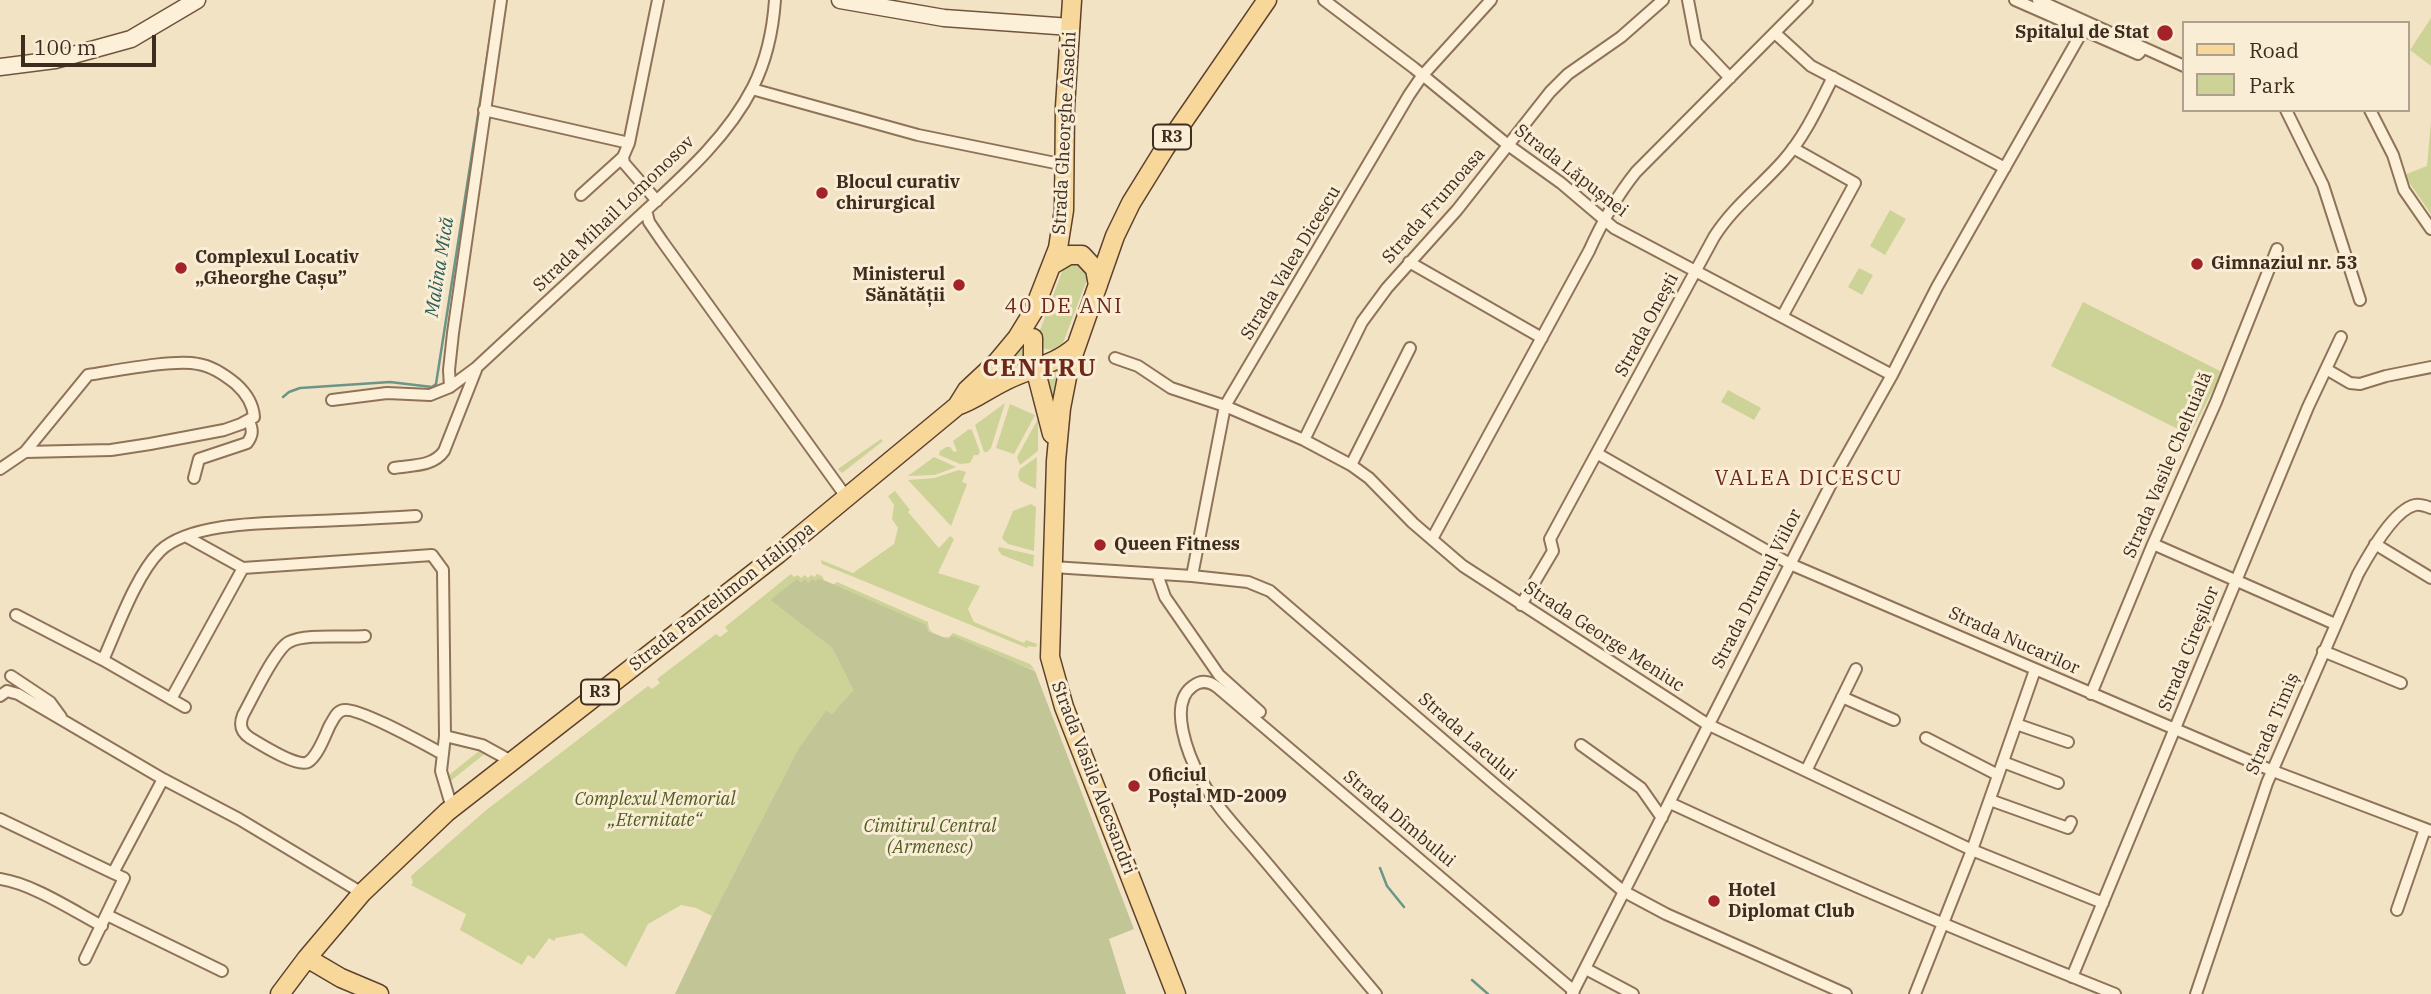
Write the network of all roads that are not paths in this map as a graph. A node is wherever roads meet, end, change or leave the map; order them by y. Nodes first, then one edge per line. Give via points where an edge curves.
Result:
1 (197, 0) edge
2 (501, 0) edge
3 (658, 0) edge
4 (775, 0) edge
5 (840, 0) edge
6 (1072, 0) edge
7 (1267, 0) edge
8 (1324, 0) edge
9 (1491, 0) edge
10 (1662, 0) edge
11 (1688, 0) edge
12 (1807, 0) edge
13 (2015, 0) edge
14 (2038, 0) edge
15 (1071, 27) junction
16 (2085, 27) junction
17 (1775, 33) junction
18 (2182, 65) edge
19 (0, 67) edge
20 (1422, 76) junction
21 (1833, 77) junction
22 (1730, 78) junction
23 (752, 89) junction
24 (484, 110) junction
25 (2287, 112) edge
26 (2371, 112) edge
27 (629, 143) junction
28 (1508, 145) junction
29 (1793, 148) junction
30 (623, 157) junction
31 (1065, 165) junction
32 (2005, 168) junction
33 (581, 195) dead end
34 (657, 201) junction
35 (646, 210) junction
36 (1604, 219) junction
37 (2431, 229) edge
38 (2277, 249) dead end
39 (1409, 262) junction
40 (1052, 265) junction
41 (1695, 271) junction
42 (1098, 285) junction
43 (2360, 300) dead end
44 (1033, 312) junction
45 (1783, 316) junction
46 (2342, 337) dead end
47 (1033, 338) junction
48 (1542, 338) junction
49 (1410, 348) dead end
50 (1068, 352) junction
51 (1115, 358) dead end
52 (477, 367) junction
53 (2431, 367) edge
54 (1036, 368) junction
55 (2326, 369) junction
56 (1892, 375) junction
57 (450, 387) junction
58 (332, 400) dead end
59 (957, 406) junction
60 (1225, 406) junction
61 (249, 421) junction
62 (1304, 440) junction
63 (25, 452) junction
64 (1598, 453) junction
65 (1056, 461) junction
66 (1351, 465) junction
67 (394, 468) dead end
68 (0, 469) edge
69 (194, 478) dead end
70 (847, 498) junction
71 (2431, 508) edge
72 (416, 516) dead end
73 (187, 537) junction
74 (1432, 539) junction
75 (2153, 544) junction
76 (2375, 544) junction
77 (1790, 564) junction
78 (1053, 567) junction
79 (243, 568) junction
80 (1157, 574) junction
81 (1192, 576) junction
82 (2431, 578) edge
83 (2236, 581) junction
84 (1521, 605) junction
85 (16, 615) dead end
86 (2335, 624) junction
87 (365, 636) dead end
88 (2323, 651) junction
89 (103, 660) junction
90 (1856, 669) dead end
91 (2035, 670) junction
92 (11, 676) dead end
93 (2401, 683) dead end
94 (2091, 694) junction
95 (0, 696) edge
96 (1842, 697) junction
97 (171, 699) junction
98 (186, 707) dead end
99 (1260, 712) dead end
100 (62, 720) junction
101 (1894, 720) dead end
102 (1707, 724) junction
103 (2016, 724) junction
104 (2175, 729) junction
105 (445, 736) junction
106 (1926, 738) dead end
107 (2068, 742) dead end
108 (1581, 745) dead end
109 (443, 754) junction
110 (511, 761) junction
111 (2003, 762) junction
112 (1806, 771) junction
113 (2273, 771) junction
114 (1998, 775) junction
115 (163, 779) junction
116 (2058, 783) dead end
117 (1990, 800) junction
118 (1670, 803) junction
119 (452, 808) junction
120 (1662, 818) junction
121 (0, 819) edge
122 (2071, 822) dead end
123 (2428, 830) edge
124 (1972, 850) junction
125 (113, 873) junction
126 (0, 879) edge
127 (1623, 891) junction
128 (362, 893) junction
129 (2103, 903) junction
130 (2397, 910) dead end
131 (104, 920) junction
132 (1943, 925) junction
133 (307, 958) junction
134 (85, 959) dead end
135 (1586, 969) junction
136 (222, 971) dead end
137 (2072, 977) junction
138 (1573, 993) edge
139 (280, 994) edge
140 (379, 994) edge
141 (1176, 994) edge
142 (1376, 994) edge
143 (1633, 994) edge
144 (1846, 994) edge
145 (1915, 994) edge
146 (2115, 994) edge
147 (2196, 994) edge

1 - 19 street via 112,45 55,60
2 - 24 street
3 - 27 street
4 - 23 street, Strada Mihail Lomonosov via 771,34
5 - 15 street via 944,18
6 - 15 main road, Strada Gheorghe Asachi / R3
7 - 42 main road, R3 via 1138,190
8 - 20 street, Strada Lăpușnei
9 - 20 street, Strada Valea Dicescu
10 - 28 street, Strada Frumoasa via 1621,37 1568,74
11 - 22 street via 1696,42
12 - 17 street
13 - 16 street
14 - 16 street
15 - 31 main road, Strada Gheorghe Asachi / R3
16 - 18 street via 2138,54 2144,48
16 - 32 street, Strada Drumul Viilor
17 - 21 street via 1811,66
17 - 22 street
20 - 28 street, Strada Lăpușnei
20 - 60 street, Strada Valea Dicescu
21 - 29 street, Strada Onești
21 - 32 street
22 - 36 street via 1636,172
23 - 31 street via 918,135
23 - 34 street, Strada Mihail Lomonosov via 713,143
24 - 27 street
24 - 57 street via 453,333
25 - 43 street via 2323,185
26 - 37 street via 2404,190
27 - 30 street
28 - 36 street, Strada Lăpușnei
28 - 39 street, Strada Frumoasa
29 - 41 street, Strada Onești via 1727,217
29 - 45 street via 1855,183
30 - 33 street
30 - 34 street
31 - 40 main road, Strada Gheorghe Asachi / R3 via 1063,226
32 - 56 street, Strada Drumul Viilor
34 - 35 street, Strada Mihail Lomonosov
35 - 52 street, Strada Mihail Lomonosov
35 - 70 street via 662,241
36 - 41 street, Strada Lăpușnei via 1614,229
36 - 48 street
38 - 75 street, Strada Vasile Cheltuială
39 - 48 street
39 - 62 street, Strada Frumoasa via 1362,322
40 - 42 main road via 1069,255 1082,255 1095,269
40 - 44 main road, R3
41 - 45 street, Strada Lăpușnei
41 - 64 street, Strada Onești
42 - 50 main road, R3
44 - 47 main road, R3
44 - 59 main road, Strada Pantelimon Halippa / R3 via 1003,356
45 - 56 street, Strada Lăpușnei
46 - 55 street, Strada Cireșilor
47 - 50 main road via 1043,356
47 - 54 main road
48 - 74 street
49 - 66 street
50 - 54 main road, Strada Pantelimon Halippa / R3
50 - 65 main road, Strada Vasile Alecsandri
51 - 60 street, Strada George Meniuc via 1138,366 1171,388
52 - 57 street, Strada Mihail Lomonosov
52 - 67 street via 438,459
53 - 55 street via 2360,384
54 - 59 main road, Strada Pantelimon Halippa / R3
54 - 65 main road
55 - 83 street, Strada Cireșilor
56 - 77 street, Strada Drumul Viilor
57 - 58 street via 430,395 387,393
59 - 70 main road, Strada Pantelimon Halippa / R3
60 - 62 street, Strada George Meniuc
60 - 81 street, Strada Valea Dicescu
61 - 63 street via 224,430 111,450
61 - 63 street via 253,411 242,390 199,364 88,375
61 - 69 street via 253,429 247,443 200,459
62 - 66 street, Strada George Meniuc
63 - 68 street
64 - 77 street, Strada Nucarilor
64 - 84 street, Strada Onești via 1550,539 1553,551
65 - 78 main road, Strada Vasile Alecsandri
66 - 74 street, Strada George Meniuc
70 - 110 main road, Strada Pantelimon Halippa / R3
71 - 76 street, Strada Timiș via 2411,506
72 - 73 street via 237,525
73 - 79 street
73 - 89 street via 162,549 143,573
74 - 84 street, Strada George Meniuc
75 - 83 street
75 - 94 street, Strada Vasile Cheltuială
76 - 82 street
76 - 86 street, Strada Timiș
77 - 91 street, Strada Nucarilor
77 - 102 street, Strada Drumul Viilor
78 - 80 street, Strada Lacului
78 - 141 main road, Strada Vasile Alecsandri via 1050,657 1055,679
79 - 97 street
79 - 105 street via 432,555 443,570
80 - 81 street, Strada Lacului
80 - 99 street via 1165,597 1219,676
81 - 127 street, Strada Lacului via 1248,582 1270,592
83 - 86 street
83 - 104 street, Strada Cireșilor
84 - 102 street, Strada George Meniuc
85 - 89 street
86 - 88 street, Strada Timiș
87 - 109 street via 288,642 243,715 246,735 306,764 335,716 345,709
88 - 93 street
88 - 113 street, Strada Timiș
89 - 97 street
90 - 96 street
91 - 94 street, Strada Nucarilor
91 - 103 street
92 - 100 street via 50,702
94 - 104 street, Strada Nucarilor
95 - 100 street via 7,691 18,694
96 - 101 street
96 - 112 street
97 - 98 street
100 - 115 street
102 - 112 street, Strada George Meniuc
102 - 118 street, Strada Drumul Viilor
103 - 107 street
103 - 111 street
104 - 113 street, Strada Nucarilor
104 - 129 street, Strada Cireșilor
105 - 109 street
105 - 110 street via 482,745
106 - 114 street
108 - 120 street via 1641,788
109 - 119 street via 442,780
110 - 119 main road, Strada Pantelimon Halippa / R3
111 - 114 street
111 - 116 street
112 - 124 street, Strada George Meniuc
113 - 123 street, Strada Nucarilor
113 - 147 street, Strada Timiș
114 - 117 street
115 - 125 street
115 - 128 street
117 - 122 street via 2068,828
117 - 124 street
118 - 120 street, Strada Drumul Viilor
118 - 132 street
119 - 128 main road, Strada Pantelimon Halippa / R3
120 - 127 street, Strada Drumul Viilor
121 - 125 street
123 - 130 street
124 - 129 street, Strada George Meniuc
124 - 132 street
125 - 131 street via 124,878
126 - 131 street
127 - 135 street, Strada Drumul Viilor
127 - 144 street, Strada Lacului
128 - 133 main road, Strada Pantelimon Halippa / R3
129 - 137 street, Strada Cireșilor
131 - 134 street
131 - 136 street
132 - 137 street
132 - 145 street
133 - 139 main road, Strada Pantelimon Halippa / R3
133 - 140 main road
135 - 138 street, Strada Drumul Viilor
135 - 143 street
137 - 146 street
138 - 142 street, Strada Dîmbului via 1211,682 1198,682 1183,697 1181,723 1202,781

